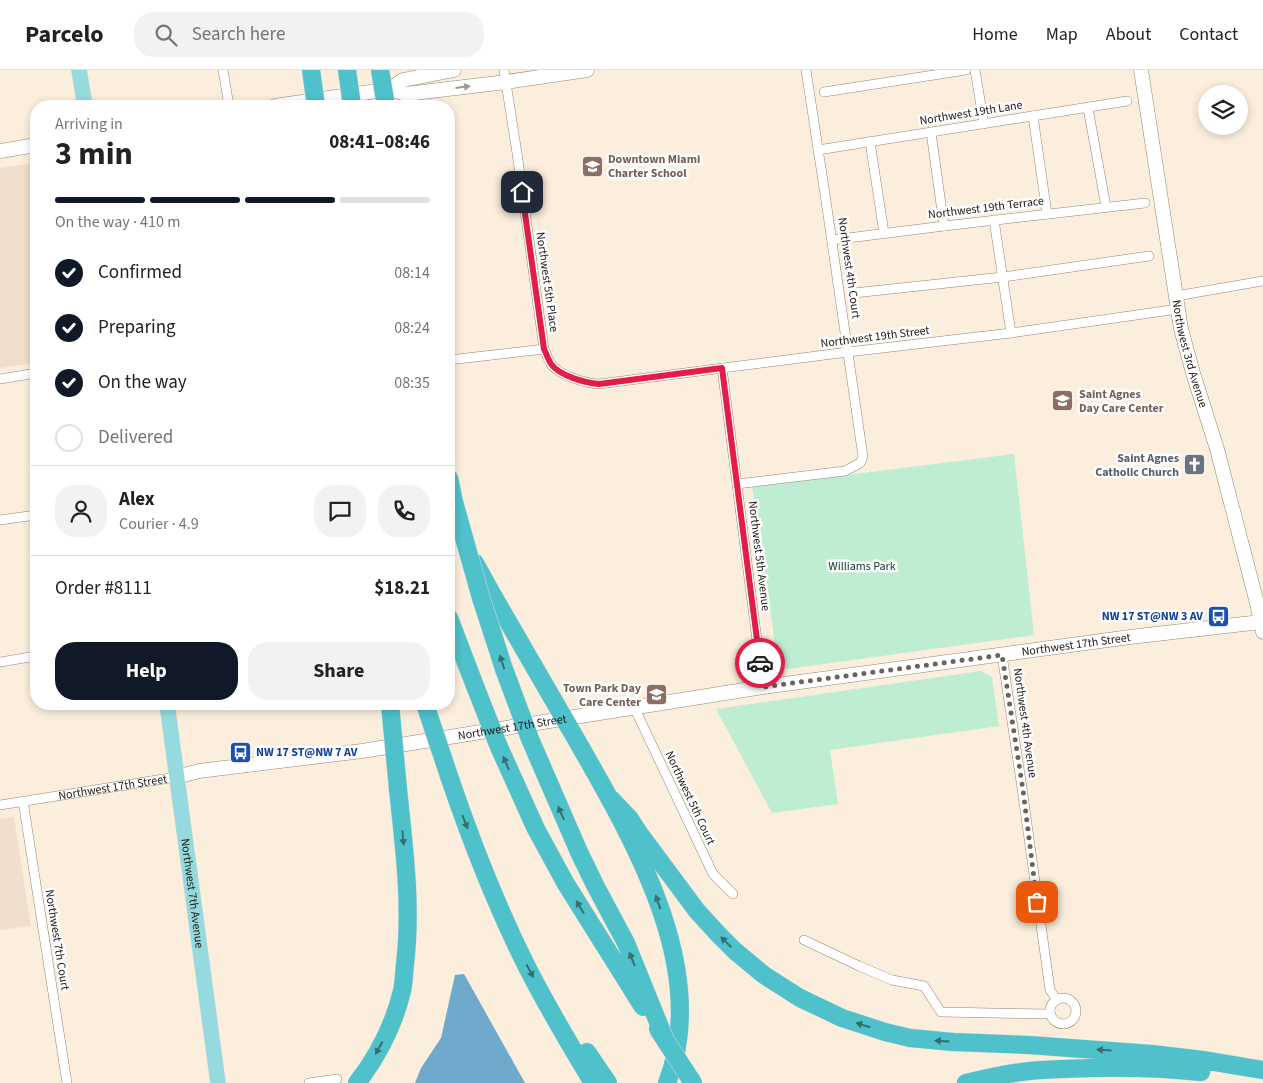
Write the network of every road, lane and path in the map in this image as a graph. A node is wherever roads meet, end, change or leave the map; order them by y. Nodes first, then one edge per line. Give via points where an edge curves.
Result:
1 (79, 70) edge
2 (223, 70) edge
3 (311, 70) edge
4 (347, 70) edge
5 (380, 70) edge
6 (454, 70) edge
7 (587, 70) edge
8 (806, 70) edge
9 (966, 70) edge
10 (975, 70) edge
11 (1141, 70) edge
12 (505, 76) edge
13 (824, 92) dead end
14 (388, 98) edge
15 (84, 100) edge
16 (228, 100) edge
17 (315, 100) edge
18 (351, 100) edge
19 (360, 100) edge
20 (1127, 101) dead end
21 (1088, 108) junction
22 (1033, 116) junction
23 (984, 124) junction
24 (931, 132) junction
25 (870, 142) junction
26 (30, 146) edge
27 (0, 150) edge
28 (818, 150) junction
29 (1144, 203) dead end
30 (1106, 207) junction
31 (1047, 214) junction
32 (994, 220) junction
33 (944, 226) junction
34 (884, 233) junction
35 (832, 240) junction
36 (1149, 256) dead end
37 (1003, 277) junction
38 (1263, 281) edge
39 (854, 293) dead end
40 (1177, 303) junction
41 (1011, 333) junction
42 (544, 349) junction
43 (848, 352) junction
44 (455, 359) edge
45 (722, 368) junction
46 (30, 375) edge
47 (0, 379) edge
48 (576, 380) joint
49 (737, 484) junction
50 (455, 506) edge
51 (30, 516) edge
52 (0, 520) edge
53 (455, 525) edge
54 (1262, 625) edge
55 (455, 634) edge
56 (1002, 655) junction
57 (30, 657) edge
58 (0, 662) edge
59 (763, 687) junction
60 (634, 707) junction
61 (168, 710) edge
62 (391, 710) edge
63 (427, 710) edge
64 (176, 776) junction
65 (611, 800) junction
66 (23, 801) junction
67 (0, 805) edge
68 (733, 894) dead end
69 (804, 940) dead end
70 (1057, 1000) junction
71 (1050, 1014) junction
72 (562, 1031) junction
73 (664, 1037) junction
74 (1055, 1069) junction
75 (1263, 1070) edge
76 (338, 1079) dead end
77 (1263, 1082) edge
78 (66, 1083) edge
79 (218, 1083) edge
80 (309, 1083) edge
81 (357, 1083) edge
82 (593, 1083) edge
83 (608, 1083) edge
84 (667, 1083) edge
85 (692, 1083) edge
86 (966, 1083) edge
87 (1018, 1083) edge

1 - 15 main road
2 - 16 street
3 - 17 highway, bridge
4 - 18 highway, bridge
5 - 14 highway, bridge
6 - 14 street via 403,80
7 - 12 street
8 - 28 street, Northwest 4th Court
9 - 13 street
10 - 23 street
11 - 40 street, Northwest 3rd Avenue
14 -> 12 street
12 - 42 street, Northwest 5th Place
14 - 19 street
20 - 21 street, Northwest 19th Lane
21 - 22 street, Northwest 19th Lane
21 - 30 street
22 - 23 street, Northwest 19th Lane
22 - 31 street
23 - 24 street, Northwest 19th Lane
24 - 25 street, Northwest 19th Lane
24 - 33 street
25 - 28 street, Northwest 19th Lane
25 - 34 street
26 - 27 street
28 - 35 street, Northwest 4th Court
29 - 30 street, Northwest 19th Terrace
30 - 31 street, Northwest 19th Terrace
31 - 32 street, Northwest 19th Terrace
32 - 33 street, Northwest 19th Terrace
32 - 37 street
33 - 34 street, Northwest 19th Terrace
34 - 35 street, Northwest 19th Terrace
35 - 43 street, Northwest 4th Court
36 - 37 street
37 - 39 street
37 - 41 street
38 - 40 street, Northwest 19th Street
40 - 41 street, Northwest 19th Street
40 - 54 street, Northwest 3rd Avenue via 1186,349 1217,449
41 - 43 street, Northwest 19th Street
42 - 44 street, Northwest 5th Place
42 - 48 street, Northwest 5th Place via 556,369
43 - 45 street, Northwest 19th Street
43 - 49 street, Northwest 4th Court via 863,456 860,463 845,471
45 - 48 street, Northwest 19th Street via 599,384
45 - 49 street, Northwest 5th Avenue
46 - 47 street
49 - 59 street, Northwest 5th Avenue
73 -> 50 highway, bridge via 626,943 579,852 530,739 481,598
51 - 52 street
53 - 65 highway, bridge
54 - 56 street, Northwest 17th Street
73 -> 55 highway, bridge via 566,884 540,836 521,798
56 - 59 street, Northwest 17th Street
56 - 70 street, Northwest 4th Avenue via 1050,990
57 - 58 street
59 - 60 street, Northwest 17th Street
60 - 64 street, Northwest 17th Street via 362,751
60 - 68 street, Northwest 5th Court via 712,874
61 - 64 main road, Northwest 7th Avenue
62 -> 81 highway, bridge via 407,879 408,936 402,989 388,1034
63 -> 72 highway, bridge via 460,810 492,891 527,967
64 - 66 street, Northwest 17th Street
64 - 79 main road, Northwest 7th Avenue
75 -> 65 highway via 1152,1054 910,1038 859,1024 819,1008 764,975 734,951 682,892 630,819
84 -> 65 highway via 677,1050 680,1016 672,948 650,880
66 - 67 street, Northwest 17th Street
66 - 78 street, Northwest 7th Court
69 - 71 street via 892,980 924,986 941,1012
70 - 71 street via 1051,1006
70 - 71 street via 1066,999 1074,1004 1074,1018 1067,1024 1058,1024
72 - 82 highway
72 - 83 highway via 581,1044
73 - 85 highway, bridge
74 - 77 highway via 1173,1069
74 - 86 highway
74 - 87 highway
76 - 80 street

